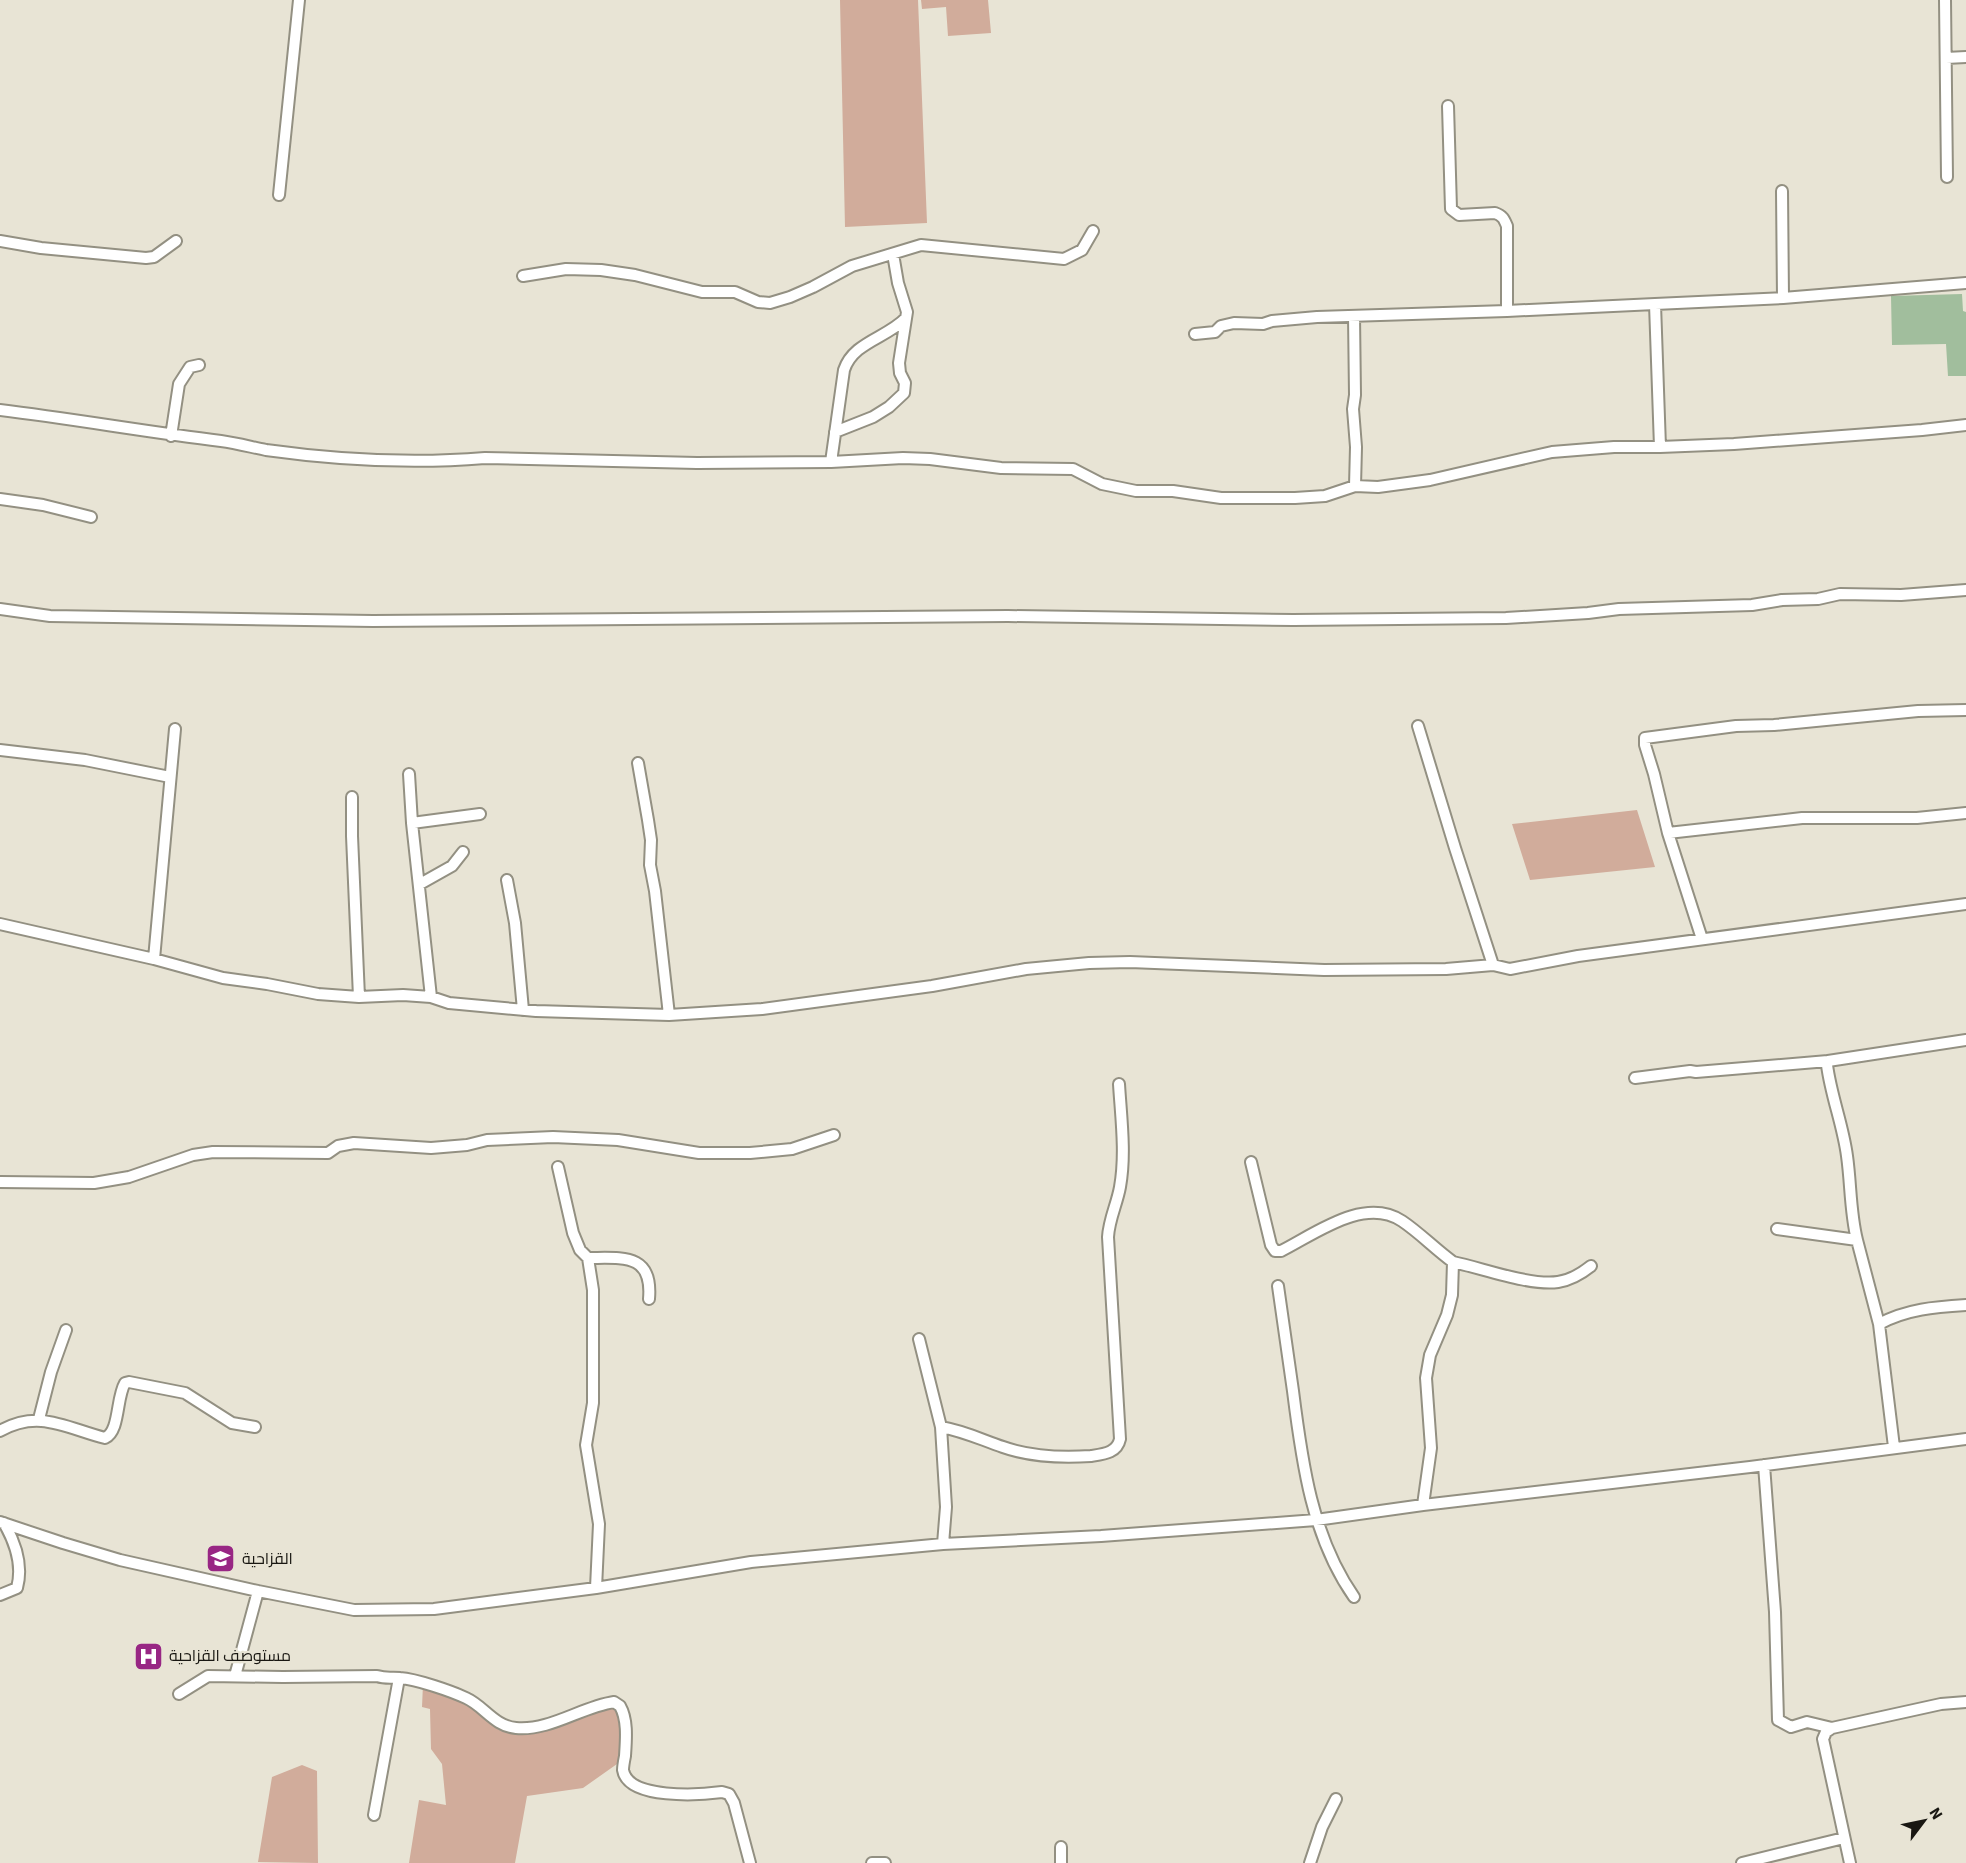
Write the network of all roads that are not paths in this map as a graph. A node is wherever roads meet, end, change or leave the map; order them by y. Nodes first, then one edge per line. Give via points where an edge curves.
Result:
1 (299, 0) edge
2 (1945, 0) edge
3 (1966, 57) edge
4 (1946, 58) junction
5 (1448, 106) dead end
6 (1947, 177) dead end
7 (1782, 191) dead end
8 (279, 195) dead end
9 (1093, 231) dead end
10 (0, 241) edge
11 (176, 241) dead end
12 (893, 254) junction
13 (522, 276) dead end
14 (1966, 283) edge
15 (1783, 298) junction
16 (1655, 304) junction
17 (1507, 310) junction
18 (1354, 316) junction
19 (906, 318) junction
20 (1195, 334) dead end
21 (200, 365) dead end
22 (0, 410) edge
23 (1966, 424) edge
24 (835, 432) junction
25 (171, 436) junction
26 (1660, 447) junction
27 (831, 462) junction
28 (1355, 486) junction
29 (0, 499) edge
30 (91, 517) dead end
31 (1966, 590) edge
32 (0, 609) edge
33 (1966, 710) edge
34 (1418, 726) dead end
35 (175, 729) dead end
36 (0, 750) edge
37 (638, 763) dead end
38 (409, 774) dead end
39 (170, 777) junction
40 (352, 797) dead end
41 (1966, 813) edge
42 (480, 814) dead end
43 (412, 823) junction
44 (1668, 833) junction
45 (463, 852) dead end
46 (507, 880) dead end
47 (420, 884) junction
48 (1966, 904) edge
49 (0, 924) edge
50 (1702, 939) junction
51 (153, 958) junction
52 (1493, 965) junction
53 (359, 997) junction
54 (431, 997) junction
55 (523, 1010) junction
56 (669, 1016) junction
57 (1966, 1040) edge
58 (1828, 1061) junction
59 (1635, 1078) dead end
60 (1119, 1084) dead end
61 (834, 1135) dead end
62 (1251, 1162) dead end
63 (558, 1167) dead end
64 (0, 1182) edge
65 (1777, 1229) dead end
66 (1857, 1240) junction
67 (588, 1258) junction
68 (1453, 1262) junction
69 (1591, 1266) dead end
70 (1278, 1286) dead end
71 (649, 1299) dead end
72 (1966, 1305) edge
73 (1879, 1324) junction
74 (66, 1330) dead end
75 (919, 1339) dead end
76 (39, 1419) junction
77 (255, 1427) dead end
78 (941, 1427) junction
79 (0, 1431) edge
80 (1966, 1439) edge
81 (1894, 1447) junction
82 (1764, 1465) junction
83 (1423, 1505) junction
84 (1316, 1520) junction
85 (2, 1522) edge
86 (943, 1544) junction
87 (596, 1588) junction
88 (258, 1591) junction
89 (0, 1595) edge
90 (1354, 1597) dead end
91 (235, 1676) junction
92 (399, 1678) junction
93 (179, 1695) dead end
94 (1966, 1702) edge
95 (1832, 1728) junction
96 (1336, 1799) dead end
97 (374, 1815) dead end
98 (1844, 1838) junction
99 (1061, 1847) dead end
100 (750, 1863) edge
101 (872, 1863) edge
102 (885, 1863) edge
103 (1061, 1863) edge
104 (1310, 1863) edge
105 (1742, 1863) edge
106 (1850, 1863) edge

1 - 8 street
2 - 4 street
3 - 4 street
4 - 6 street
5 - 17 street via 1450,209 1459,215 1496,213 1504,219
7 - 15 street
9 - 12 street via 1082,250 1064,259 930,245
10 - 11 street via 146,258 154,257
12 - 13 street via 852,266 798,294 770,303 735,292 702,292 601,270 566,269
12 - 19 street
14 - 15 street
15 - 16 street
16 - 17 street
16 - 26 street
17 - 18 street
18 - 20 street via 1234,323 1215,332
18 - 28 street
19 - 24 street via 854,351 848,359
19 - 24 street via 899,363 904,393 873,417
21 - 25 street via 190,367 179,384
22 - 25 street
23 - 26 street
24 - 27 street
25 - 27 street via 350,459
26 - 28 street via 1552,452 1430,480
27 - 28 street via 903,458 1001,468 1064,468 1119,489 1221,498 1325,496
29 - 30 street
31 - 32 street via 1840,594 1752,605 1494,618 1293,620 996,616 373,621 50,616
33 - 44 street via 1736,726 1645,738
34 - 52 street
35 - 39 street
36 - 39 street via 86,760
37 - 56 street via 651,840 650,865
38 - 43 street
39 - 51 street
40 - 53 street
41 - 44 street via 1917,818 1803,818
42 - 43 street
43 - 47 street
44 - 50 street
45 - 47 street via 453,866
46 - 55 street
47 - 54 street
48 - 50 street
49 - 51 street
50 - 52 street via 1510,969
51 - 53 street via 223,978
52 - 56 street via 1344,970 1089,963 762,1009
53 - 54 street
54 - 55 street via 449,1003
55 - 56 street
57 - 58 street
58 - 59 street
58 - 66 street via 1831,1092 1844,1136
60 - 78 street via 1123,1166 1108,1237 1119,1446 1095,1455 1042,1456
61 - 64 street via 792,1149 750,1153 699,1153 618,1140 553,1137 487,1140 431,1149 354,1143 328,1153 203,1153 129,1177 94,1183
62 - 68 street via 1270,1245 1275,1251 1344,1219 1369,1212 1400,1219
63 - 67 street via 573,1233
65 - 66 street
66 - 73 street
67 - 71 street via 639,1264 648,1273
67 - 87 street via 593,1403 586,1445 599,1524
68 - 69 street via 1556,1282 1580,1275
68 - 83 street via 1452,1295 1430,1355 1426,1378 1431,1448
70 - 84 street via 1297,1423
72 - 73 street via 1912,1310
73 - 81 street
74 - 76 street
75 - 78 street
76 - 77 street via 108,1437 113,1431 121,1390 129,1382 185,1393 232,1423
76 - 79 street
78 - 86 street via 946,1507
80 - 81 street
81 - 82 street
82 - 83 street
82 - 95 street via 1778,1720 1791,1727 1807,1722
83 - 84 street
84 - 86 street
84 - 90 street via 1332,1560
85 - 88 street via 120,1560
85 - 89 street via 15,1541 20,1578 17,1588
86 - 87 street via 751,1562
87 - 88 street via 444,1608 386,1611 354,1610
88 - 91 street
91 - 92 street
91 - 93 street via 208,1676
92 - 97 street
92 - 100 street via 467,1698 501,1724 515,1728 566,1719 614,1702 620,1706 625,1720 623,1770 628,1781 651,1792 729,1794
94 - 95 street
95 - 98 street via 1823,1739
96 - 104 street
98 - 105 street
98 - 106 street
99 - 103 street
101 - 102 street

